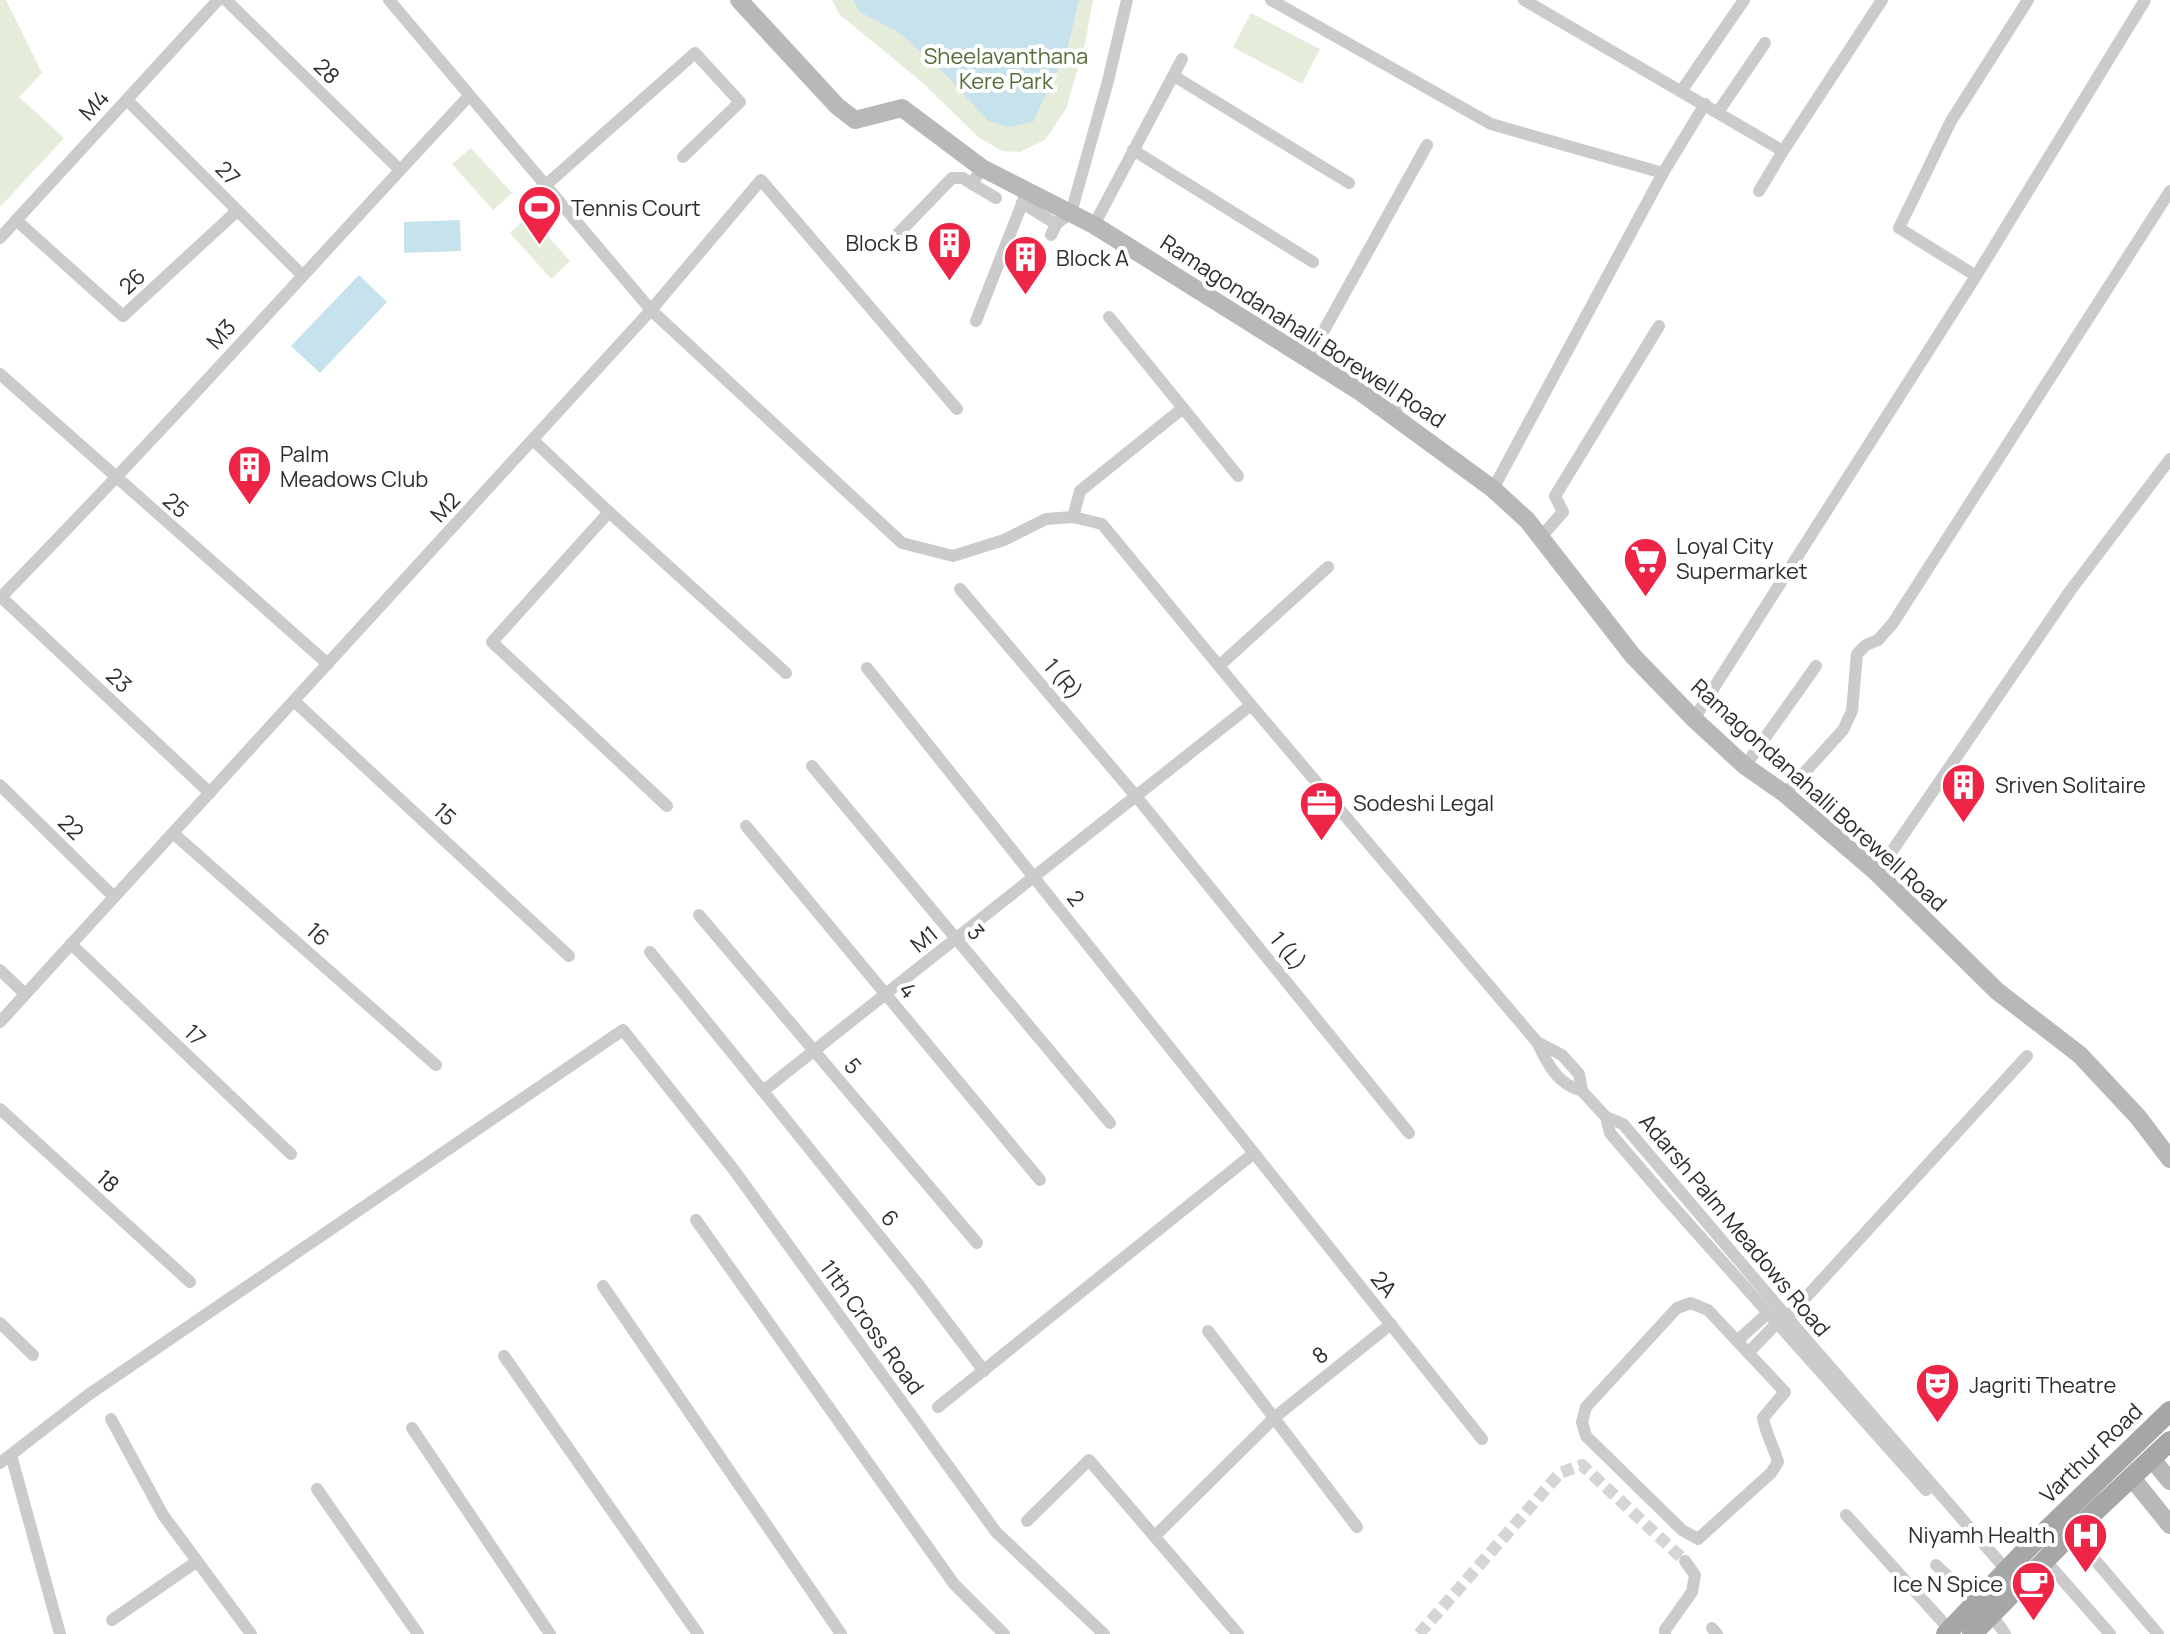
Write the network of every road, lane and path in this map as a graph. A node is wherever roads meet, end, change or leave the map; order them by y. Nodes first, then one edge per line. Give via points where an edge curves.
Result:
1 (218, 0) edge
2 (226, 0) edge
3 (389, 0) edge
4 (739, 0) edge
5 (1127, 0) edge
6 (1271, 0) edge
7 (1524, 0) edge
8 (1744, 0) edge
9 (1882, 0) edge
10 (2028, 0) edge
11 (2145, 0) edge
12 (1765, 43) dead end
13 (1182, 59) dead end
14 (1174, 76) junction
15 (1682, 90) junction
16 (469, 96) junction
17 (127, 100) junction
18 (1705, 104) junction
19 (1718, 112) junction
20 (1427, 145) dead end
21 (1133, 150) junction
22 (1783, 151) junction
23 (683, 157) dead end
24 (982, 168) junction
25 (400, 170) junction
26 (1663, 173) junction
27 (1006, 180) junction
28 (1349, 183) dead end
29 (547, 184) junction
30 (972, 184) junction
31 (1759, 191) dead end
32 (2170, 191) edge
33 (1024, 197) junction
34 (237, 211) junction
35 (16, 220) junction
36 (1059, 224) junction
37 (1094, 225) junction
38 (0, 238) edge
39 (892, 240) dead end
40 (1313, 262) dead end
41 (302, 275) junction
42 (1976, 276) junction
43 (651, 310) junction
44 (1109, 317) dead end
45 (976, 321) dead end
46 (1659, 326) dead end
47 (1308, 359) junction
48 (1369, 373) dead end
49 (0, 374) edge
50 (1359, 391) junction
51 (1405, 396) dead end
52 (1183, 408) junction
53 (957, 409) dead end
54 (1392, 415) junction
55 (533, 440) junction
56 (2170, 459) edge
57 (1238, 476) dead end
58 (117, 480) junction
59 (1493, 489) junction
60 (609, 512) junction
61 (1073, 517) junction
62 (1540, 538) junction
63 (1328, 567) dead end
64 (960, 589) dead end
65 (1, 596) edge
66 (328, 664) junction
67 (1220, 665) junction
68 (1816, 666) dead end
69 (867, 668) dead end
70 (786, 673) dead end
71 (294, 701) junction
72 (1251, 705) junction
73 (1694, 719) junction
74 (812, 766) dead end
75 (1745, 766) junction
76 (0, 785) edge
77 (210, 793) junction
78 (1785, 794) junction
79 (1135, 795) junction
80 (667, 806) dead end
81 (746, 826) dead end
82 (173, 833) junction
83 (1877, 873) junction
84 (1033, 876) junction
85 (114, 897) junction
86 (699, 915) dead end
87 (956, 938) junction
88 (71, 944) junction
89 (650, 952) dead end
90 (569, 956) dead end
91 (0, 970) edge
92 (25, 994) junction
93 (887, 995) junction
94 (0, 1022) edge
95 (814, 1051) junction
96 (2027, 1056) dead end
97 (436, 1065) dead end
98 (763, 1091) junction
99 (0, 1109) edge
100 (1606, 1117) junction
101 (1110, 1123) dead end
102 (1409, 1133) dead end
103 (1254, 1153) junction
104 (291, 1154) dead end
105 (2170, 1159) edge
106 (1040, 1180) dead end
107 (696, 1220) dead end
108 (977, 1243) dead end
109 (190, 1282) dead end
110 (603, 1286) dead end
111 (1767, 1314) junction
112 (1782, 1321) junction
113 (0, 1323) edge
114 (1391, 1324) junction
115 (1208, 1331) dead end
116 (1737, 1341) junction
117 (1748, 1353) junction
118 (33, 1355) dead end
119 (504, 1356) dead end
120 (984, 1371) junction
121 (938, 1407) dead end
122 (2170, 1411) edge
123 (1275, 1417) junction
124 (111, 1419) dead end
125 (412, 1428) dead end
126 (1482, 1439) dead end
127 (2170, 1441) edge
128 (11, 1455) junction
129 (2151, 1458) junction
130 (0, 1463) edge
131 (2132, 1478) junction
132 (2170, 1481) edge
133 (317, 1489) dead end
134 (1846, 1515) dead end
135 (1027, 1521) dead end
136 (2170, 1525) edge
137 (1357, 1527) dead end
138 (2072, 1533) junction
139 (1155, 1536) junction
140 (2045, 1560) junction
141 (1685, 1561) tunnel mouth
142 (196, 1562) junction
143 (1936, 1565) dead end
144 (2012, 1580) junction
145 (1969, 1596) dead end
146 (1992, 1615) junction
147 (112, 1620) dead end
148 (1948, 1632) edge
149 (60, 1634) edge
150 (251, 1634) edge
151 (418, 1634) edge
152 (550, 1634) edge
153 (698, 1634) edge
154 (841, 1634) edge
155 (1004, 1634) edge
156 (1104, 1634) edge
157 (1238, 1634) edge
158 (1665, 1634) edge
159 (1972, 1634) edge
160 (2005, 1634) edge
161 (2110, 1634) edge
162 (2158, 1634) edge

1 - 17 street, M4
2 - 25 street, 28
3 - 16 street
4 - 24 street, Ramagondanahalli Borewell Road via 855,120 902,108
5 - 36 street via 1108,81
6 - 26 street via 1491,124
7 - 15 street
8 - 15 street
9 - 22 street
10 - 42 street via 1951,121 1899,228
11 - 42 street
12 - 19 street
13 - 14 street
14 - 21 street
14 - 28 street
15 - 18 street
16 - 25 street, M3
16 - 29 street
17 - 34 street, 27
17 - 35 street, M4
18 - 19 street
18 - 26 street
19 - 22 street
20 - 47 street
21 - 37 street
21 - 40 street
22 - 31 street
23 - 29 street via 740,102 695,53
24 - 27 street, Ramagondanahalli Borewell Road
24 - 30 street
25 - 41 street, M3
26 - 59 street
27 - 30 street via 994,200
27 - 33 street, Ramagondanahalli Borewell Road
29 - 43 street
30 - 39 street via 952,178
32 - 78 street via 1893,623 1857,654 1852,711 1843,730
33 - 36 street, Ramagondanahalli Borewell Road
33 - 45 street
34 - 35 street, 26 via 123,316
34 - 41 street, 27
35 - 38 street, M4
36 - 37 street, Ramagondanahalli Borewell Road
37 - 47 street, Ramagondanahalli Borewell Road
41 - 58 street, M3
42 - 73 street
43 - 53 street, M2 via 761,180
43 - 55 street, M2
43 - 61 street via 902,543 953,556 1046,519
44 - 52 street
46 - 62 street via 1555,496 1563,512
47 - 50 street, Ramagondanahalli Borewell Road
48 - 50 street
49 - 58 street, 25
50 - 54 street, Ramagondanahalli Borewell Road
51 - 54 street
52 - 57 street
52 - 61 street via 1080,491
54 - 59 street, Ramagondanahalli Borewell Road
55 - 60 street
55 - 66 street, M2
56 - 83 street via 2070,591
58 - 65 street, M3
58 - 66 street, 25
59 - 62 street, Ramagondanahalli Borewell Road
60 - 70 street
60 - 80 street via 492,642
61 - 67 street via 1102,524
62 - 73 street, Ramagondanahalli Borewell Road via 1633,656
63 - 67 street
64 - 79 street, 1 (R)
65 - 77 street, 23
66 - 71 street, M2
67 - 72 street
68 - 75 street
69 - 84 street, 2
71 - 77 street, M2
71 - 90 street, 15
72 - 79 street, M1
72 - 100 street via 1537,1042 1549,1068 1567,1087 1582,1091
73 - 75 street, Ramagondanahalli Borewell Road
74 - 87 street, 3
75 - 78 street, Ramagondanahalli Borewell Road
76 - 85 street, 22
77 - 82 street, M2
78 - 83 street, Ramagondanahalli Borewell Road
79 - 84 street, M1
79 - 102 street, 1 (L)
81 - 93 street, 4
82 - 85 street, M2
82 - 97 street, 16
83 - 105 street, Ramagondanahalli Borewell Road via 1997,991 2080,1055
84 - 87 street, M1
84 - 103 street, 2
85 - 88 street, M2
86 - 95 street, 5
87 - 93 street, M1
87 - 101 street, 3
88 - 92 street, M2
88 - 104 street, 17
89 - 98 street
91 - 92 street
92 - 94 street, M2
93 - 95 street, M1
93 - 106 street, 4
95 - 98 street, M1
95 - 108 street, 5
96 - 112 street
98 - 120 street, 6
99 - 109 street, 18
100 - 111 street, Adarsh Palm Meadows Road via 1610,1133
100 - 112 street, Adarsh Palm Meadows Road via 1623,1124
103 - 114 street, 2A
103 - 120 street
107 - 155 street via 954,1584
110 - 154 street
111 - 112 street, Adarsh Palm Meadows Road
111 - 116 street
112 - 117 street
112 - 144 street, Adarsh Palm Meadows Road
113 - 118 street
114 - 123 street, 8
114 - 126 street, 2A
115 - 123 street
116 - 117 street
116 - 117 street via 1708,1310 1691,1303 1677,1308 1586,1407 1582,1422 1586,1436 1682,1530 1698,1539 1778,1462 1763,1418 1785,1392
119 - 153 street
120 - 121 street
122 - 144 main road, Varthur Road
123 - 137 street
123 - 139 street, 8
124 - 142 street via 163,1515
125 - 152 street
127 - 129 main road, Varthur Road
128 - 130 street
128 - 149 street
128 - 156 street, 11th Cross Road via 88,1395 623,1030 734,1170 996,1532
129 - 131 main road, Varthur Road
129 - 132 street
131 - 136 street
131 - 138 main road, Varthur Road
133 - 151 street
134 - 148 street
135 - 139 street via 1089,1460
138 - 140 main road, Varthur Road
138 - 162 street
139 - 157 street
140 - 144 main road, Varthur Road
140 - 161 street
141 - 158 street via 1695,1575 1692,1592
142 - 147 street
142 - 150 street
143 - 145 street
144 - 146 main road, Varthur Road
144 - 148 main road, Varthur Road
146 - 159 main road, Varthur Road
146 - 160 street

